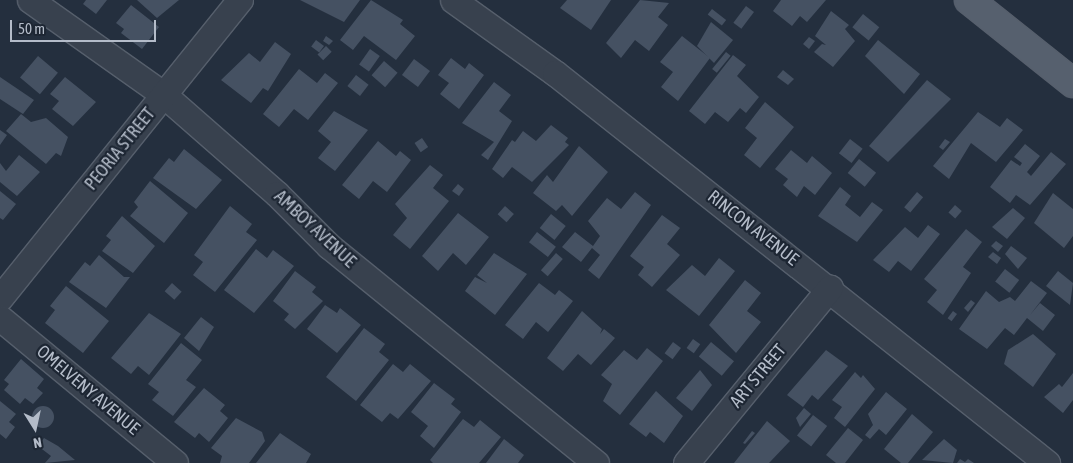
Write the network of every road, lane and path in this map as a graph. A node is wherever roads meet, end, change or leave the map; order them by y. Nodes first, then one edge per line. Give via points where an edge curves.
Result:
1 (30, 0) edge
2 (240, 0) edge
3 (453, 0) edge
4 (970, 0) edge
5 (1073, 83) edge
6 (164, 95) junction
7 (830, 288) junction
8 (0, 298) edge
9 (0, 318) edge
10 (175, 463) edge
11 (596, 463) edge
12 (686, 463) edge
13 (1047, 463) edge

1 - 6 street, AMBOY AVENUE
2 - 6 street, PEORIA STREET
3 - 7 street, RINCON AVENUE via 555,73
4 - 5 main road
6 - 8 street, PEORIA STREET
6 - 11 street, AMBOY AVENUE via 278,194 329,246
7 - 12 street, ART STREET
7 - 13 street, RINCON AVENUE
9 - 10 street, OMELVENY AVENUE

